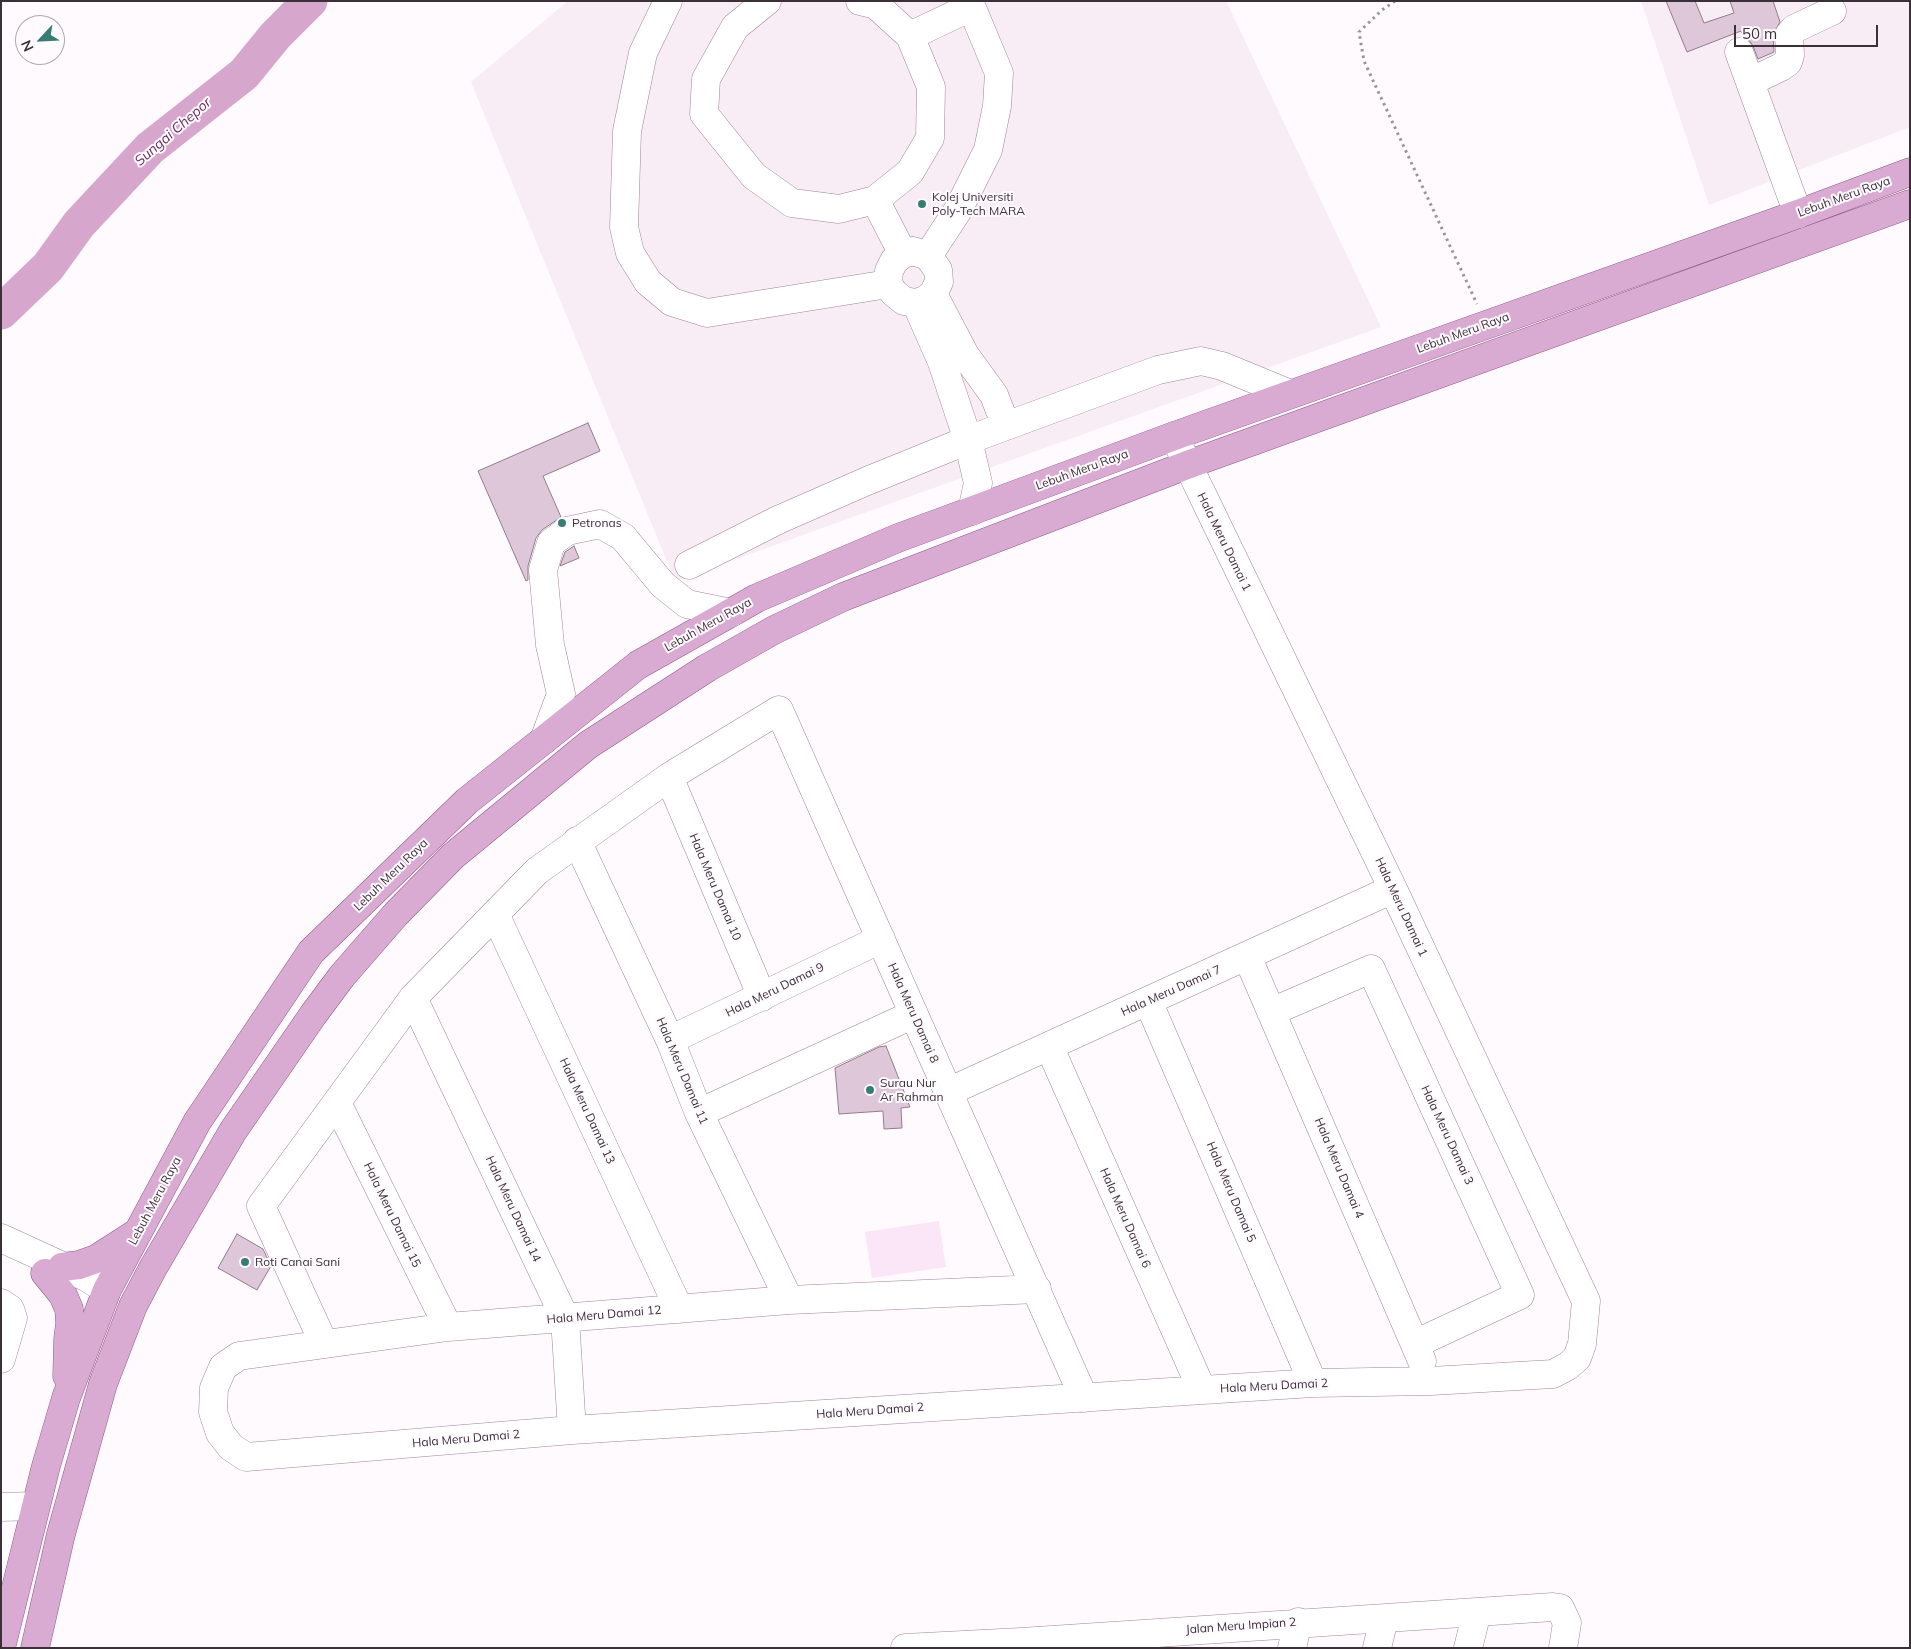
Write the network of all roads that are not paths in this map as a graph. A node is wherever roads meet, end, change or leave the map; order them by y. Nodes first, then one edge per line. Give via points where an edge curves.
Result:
1 (668, 1) edge
2 (768, 1) edge
3 (860, 1) edge
4 (970, 4) edge
5 (1832, 11) dead end
6 (910, 36) junction
7 (1739, 52) dead end
8 (1750, 82) junction
9 (1910, 172) edge
10 (875, 200) junction
11 (1910, 204) edge
12 (1798, 214) junction
13 (915, 255) junction
14 (888, 284) junction
15 (925, 298) junction
16 (1290, 394) junction
17 (1006, 426) junction
18 (1174, 436) junction
19 (968, 440) junction
20 (1186, 465) junction
21 (972, 511) junction
22 (690, 565) dead end
23 (731, 613) junction
24 (544, 740) junction
25 (668, 777) junction
26 (577, 841) junction
27 (1393, 889) junction
28 (495, 914) junction
29 (881, 939) junction
30 (1246, 956) junction
31 (762, 996) junction
32 (413, 998) junction
33 (1148, 1001) junction
34 (1271, 1012) junction
35 (914, 1014) junction
36 (670, 1040) junction
37 (1049, 1046) junction
38 (948, 1092) junction
39 (337, 1103) junction
40 (699, 1113) junction
41 (140, 1230) junction
42 (1, 1238) edge
43 (1, 1255) edge
44 (153, 1268) junction
45 (54, 1270) junction
46 (106, 1290) junction
47 (1037, 1290) junction
48 (789, 1300) junction
49 (1, 1303) edge
50 (679, 1309) junction
51 (565, 1318) junction
52 (448, 1328) junction
53 (324, 1344) junction
54 (1415, 1344) junction
55 (1, 1359) edge
56 (1553, 1374) joint
57 (1431, 1381) junction
58 (1313, 1383) junction
59 (103, 1384) junction
60 (1202, 1390) junction
61 (66, 1398) junction
62 (1084, 1398) junction
63 (213, 1412) joint
64 (572, 1430) junction
65 (36, 1506) junction
66 (1, 1507) edge
67 (1477, 1612) junction
68 (1384, 1619) junction
69 (1295, 1635) edge
70 (1565, 1635) edge
71 (1201, 1638) edge
72 (1108, 1642) edge
73 (1021, 1645) edge
74 (920, 1647) edge
75 (1, 1648) edge
76 (34, 1648) edge
77 (1377, 1648) edge
78 (1468, 1648) edge

1 - 14 street via 643,53 627,131 624,227 630,253 648,282 672,302 706,313
2 - 10 street via 735,27 706,79 704,114 754,176 792,203 839,209
3 - 6 street via 876,5
4 - 6 street
4 - 13 street via 999,73 997,106 988,150 958,210
5 - 8 street via 1794,29 1789,35 1788,62
6 - 10 street via 931,87 930,138 910,172
7 - 8 street
8 - 12 street
9 - 12 main road, Lebuh Meru Raya
10 - 13 street
11 - 20 main road
12 - 16 main road, Lebuh Meru Raya
13 - 14 street via 894,261 889,270
13 - 15 street via 938,270 939,282
14 - 15 street via 904,301
15 - 17 street via 994,395
15 - 19 street
16 - 17 street via 1222,366 1201,361 1158,370
16 - 18 main road, Lebuh Meru Raya
17 - 19 street
18 - 20 street, Hala Meru Damai 1
18 - 21 main road, Lebuh Meru Raya
19 - 21 street via 978,483
19 - 22 street via 778,520
20 - 27 street, Hala Meru Damai 1
20 - 44 main road via 843,597 774,630 707,668 588,745 453,856 342,976 233,1131
21 - 23 main road, Lebuh Meru Raya via 872,549 757,598
23 - 24 main road, Lebuh Meru Raya via 638,665
23 - 24 street via 687,604 663,585 623,537 600,524 567,531 551,543 543,570 550,645 560,694
24 - 41 main road, Lebuh Meru Raya via 467,800 311,952 198,1122
25 - 26 street
25 - 29 street, Hala Meru Damai 8 via 779,710
25 - 31 street, Hala Meru Damai 10
26 - 28 street via 537,871
26 - 36 street, Hala Meru Damai 11
27 - 30 street, Hala Meru Damai 7
27 - 56 street, Hala Meru Damai 1 via 1586,1301 1583,1337 1577,1358
28 - 32 street
28 - 50 street, Hala Meru Damai 13
29 - 31 street, Hala Meru Damai 9
29 - 35 street, Hala Meru Damai 8
30 - 33 street, Hala Meru Damai 7
30 - 34 street, Hala Meru Damai 4
31 - 36 street, Hala Meru Damai 9
32 - 39 street
32 - 51 street, Hala Meru Damai 14
33 - 37 street, Hala Meru Damai 7
33 - 58 street, Hala Meru Damai 5
34 - 54 street, Hala Meru Damai 4
34 - 54 street, Hala Meru Damai 3 via 1371,968 1520,1296
35 - 38 street, Hala Meru Damai 8
35 - 40 street
36 - 40 street, Hala Meru Damai 11
37 - 38 street, Hala Meru Damai 7
37 - 60 street, Hala Meru Damai 6
38 - 47 street, Hala Meru Damai 8
39 - 52 street, Hala Meru Damai 15
39 - 53 street via 261,1206
40 - 48 street, Hala Meru Damai 11
41 - 45 main road via 96,1259
41 - 46 main road, Lebuh Meru Raya
42 - 45 street
43 - 45 street
44 - 46 main road via 126,1286
44 - 59 main road via 133,1306
45 - 46 street via 83,1289
45 - 61 main road via 70,1315
46 - 59 main road via 116,1302 117,1310 101,1353
46 - 61 main road, Lebuh Meru Raya
47 - 48 street, Hala Meru Damai 12
47 - 62 street, Hala Meru Damai 8
48 - 50 street, Hala Meru Damai 12
49 - 55 street via 10,1309 13,1318
50 - 51 street, Hala Meru Damai 12
51 - 52 street, Hala Meru Damai 12
51 - 64 street, Hala Meru Damai 14
52 - 53 street, Hala Meru Damai 12
53 - 63 street, Hala Meru Damai 12 via 239,1356 223,1367 214,1388
54 - 57 street, Hala Meru Damai 4
56 - 57 street, Hala Meru Damai 2
57 - 58 street, Hala Meru Damai 2
58 - 60 street, Hala Meru Damai 2
59 - 76 main road via 61,1534
60 - 62 street, Hala Meru Damai 2
61 - 65 main road, Lebuh Meru Raya
62 - 64 street, Hala Meru Damai 2
63 - 64 street, Hala Meru Damai 2 via 220,1433 231,1448 246,1457
65 - 66 street
65 - 75 main road, Lebuh Meru Raya
67 - 68 street, Jalan Meru Impian 2
67 - 70 street, Jalan Meru Impian 2 via 1560,1608
67 - 78 street
68 - 69 street, Jalan Meru Impian 2
68 - 77 street
69 - 71 street, Jalan Meru Impian 2
71 - 72 street, Jalan Meru Impian 2
72 - 73 street, Jalan Meru Impian 2
73 - 74 street, Jalan Meru Impian 2

